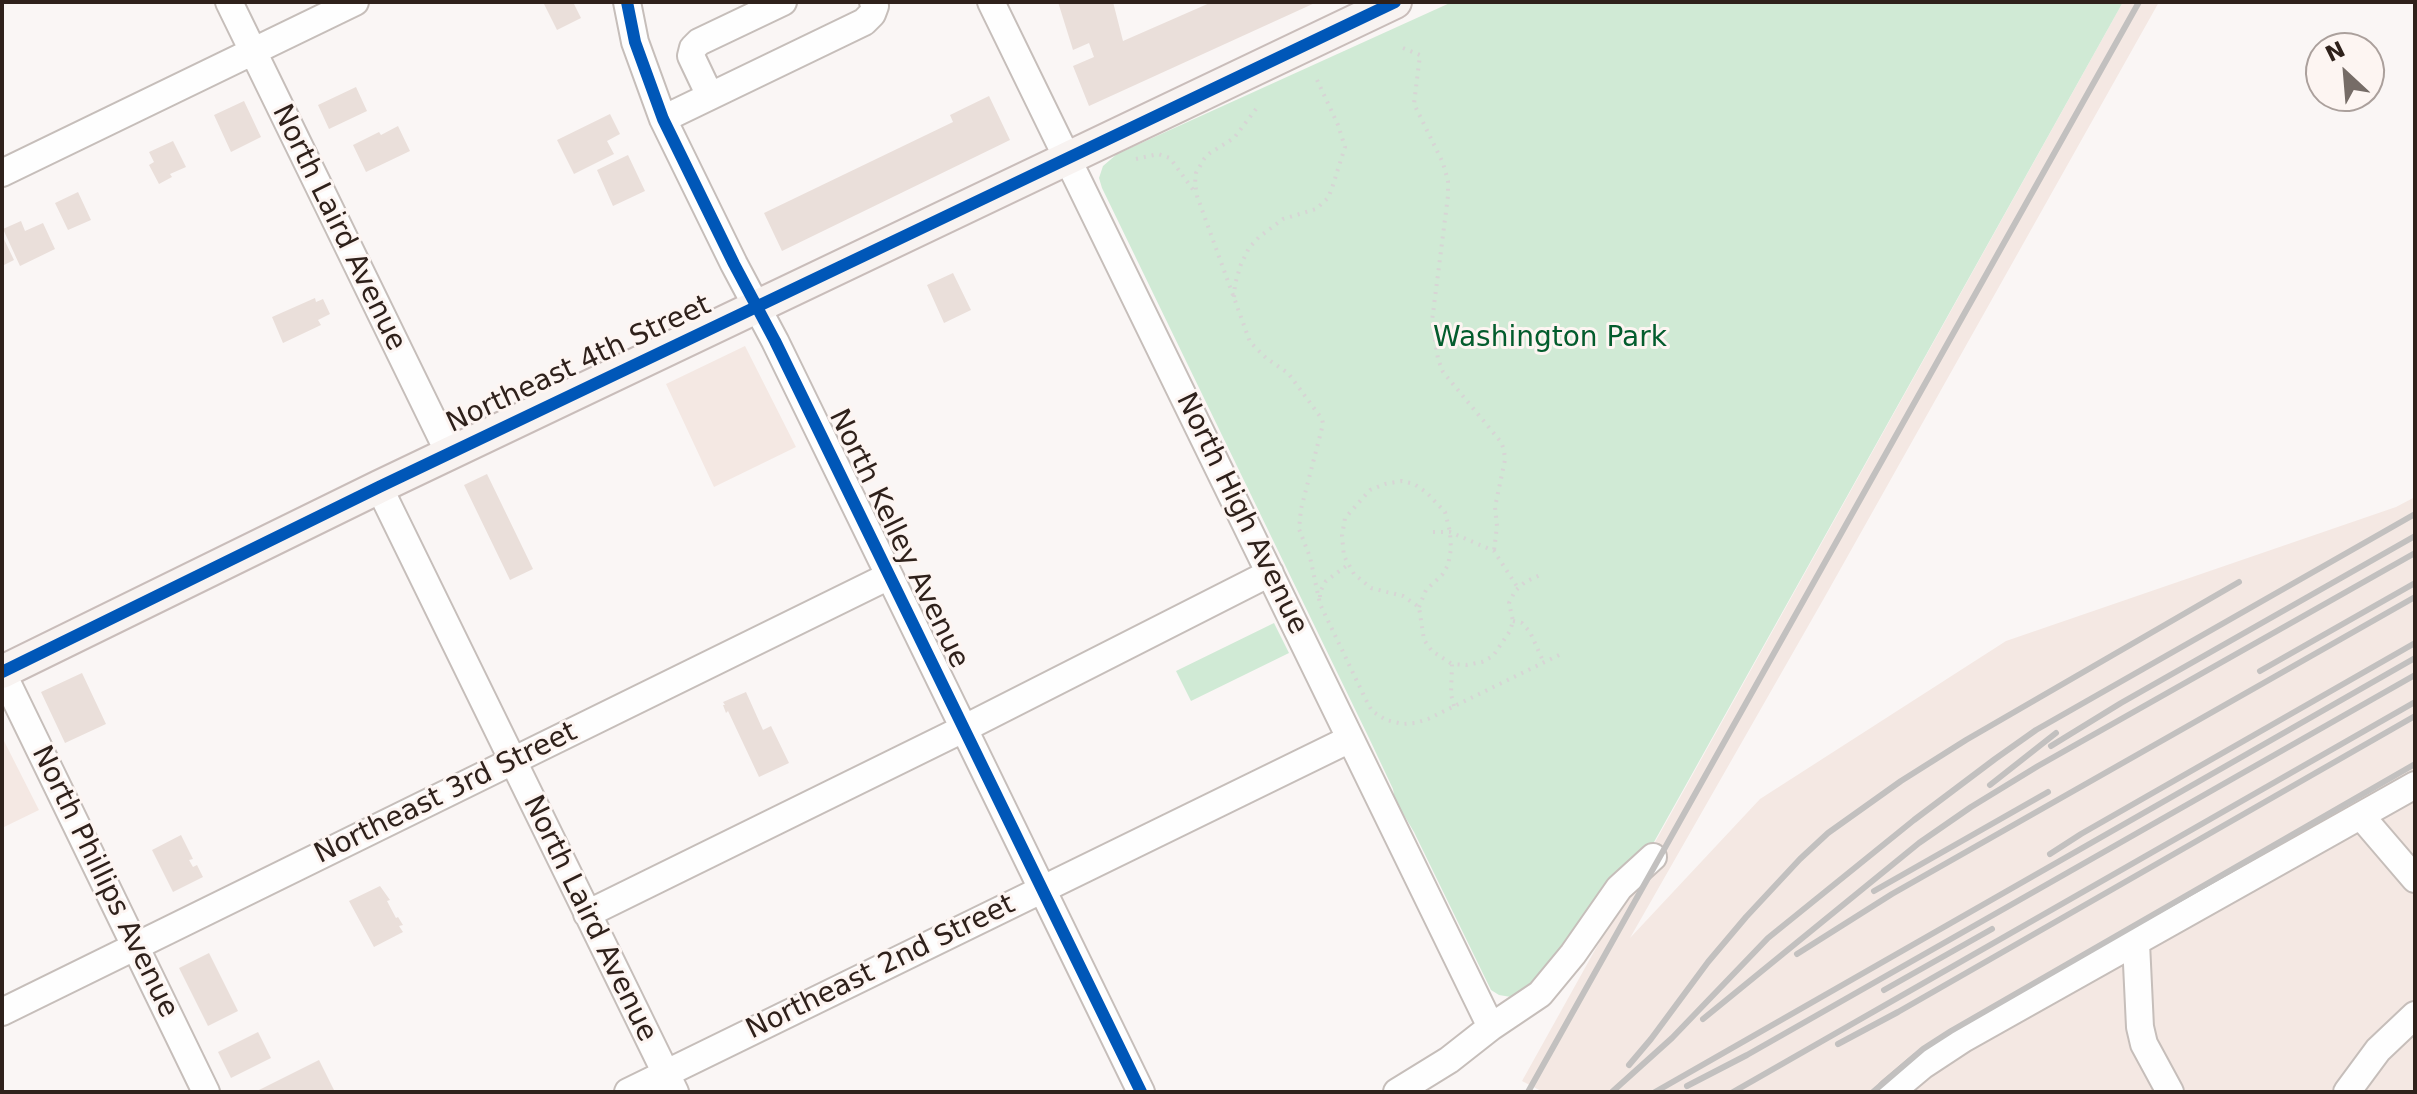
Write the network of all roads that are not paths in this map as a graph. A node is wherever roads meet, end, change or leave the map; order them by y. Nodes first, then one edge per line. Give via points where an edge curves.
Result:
1 (229, 2) edge
2 (355, 2) edge
3 (627, 2) edge
4 (783, 2) edge
5 (873, 2) edge
6 (991, 2) edge
7 (1376, 6) edge
8 (253, 52) junction
9 (710, 96) junction
10 (663, 119) junction
11 (1068, 160) junction
12 (2, 173) edge
13 (757, 306) junction
14 (449, 453) junction
15 (379, 487) junction
16 (1270, 573) junction
17 (889, 576) junction
18 (2, 672) edge
19 (963, 729) junction
20 (1350, 739) junction
21 (511, 762) junction
22 (2415, 785) edge
23 (2361, 816) junction
24 (1653, 857) dead end
25 (2415, 879) edge
26 (1042, 889) junction
27 (587, 914) junction
28 (2136, 943) junction
29 (134, 948) junction
30 (2, 1012) edge
31 (2415, 1015) edge
32 (1491, 1027) junction
33 (671, 1083) edge
34 (206, 1092) edge
35 (628, 1092) edge
36 (1141, 1092) edge
37 (1397, 1092) edge
38 (1891, 1092) edge
39 (2170, 1092) edge
40 (2347, 1092) edge

1 - 8 street, North Laird Avenue
2 - 8 street
3 - 10 street, North Kelley Avenue via 635,42
4 - 9 street via 693,48 691,56
5 - 9 street via 872,14 864,22
6 - 11 street, North High Avenue
7 - 11 main road, Northeast 4th Street
8 - 12 street
8 - 14 street, North Laird Avenue
9 - 10 street
10 - 13 street, North Kelley Avenue
11 - 13 main road, Northeast 4th Street
11 - 16 street, North High Avenue
13 - 14 main road, Northeast 4th Street
13 - 17 street, North Kelley Avenue
14 - 15 main road, Northeast 4th Street
15 - 18 main road, Northeast 4th Street
15 - 21 street, North Laird Avenue
16 - 19 street
16 - 20 street, North High Avenue
17 - 19 street, North Kelley Avenue
17 - 21 street, Northeast 3rd Street
18 - 29 street, North Phillips Avenue
19 - 26 street, North Kelley Avenue
19 - 27 street
20 - 26 street, Northeast 2nd Street
20 - 32 street, North High Avenue
21 - 27 street, North Laird Avenue
21 - 29 street, Northeast 3rd Street
22 - 23 street
23 - 25 street
23 - 28 street
24 - 32 street via 1619,888 1552,982
26 - 33 street, Northeast 2nd Street
26 - 36 street, North Kelley Avenue
27 - 33 street, North Laird Avenue
28 - 38 street via 1963,1039
28 - 39 street via 2140,1027
29 - 30 street, Northeast 3rd Street
29 - 34 street, North Phillips Avenue
31 - 40 street via 2378,1050
32 - 37 street
33 - 35 street, Northeast 2nd Street

